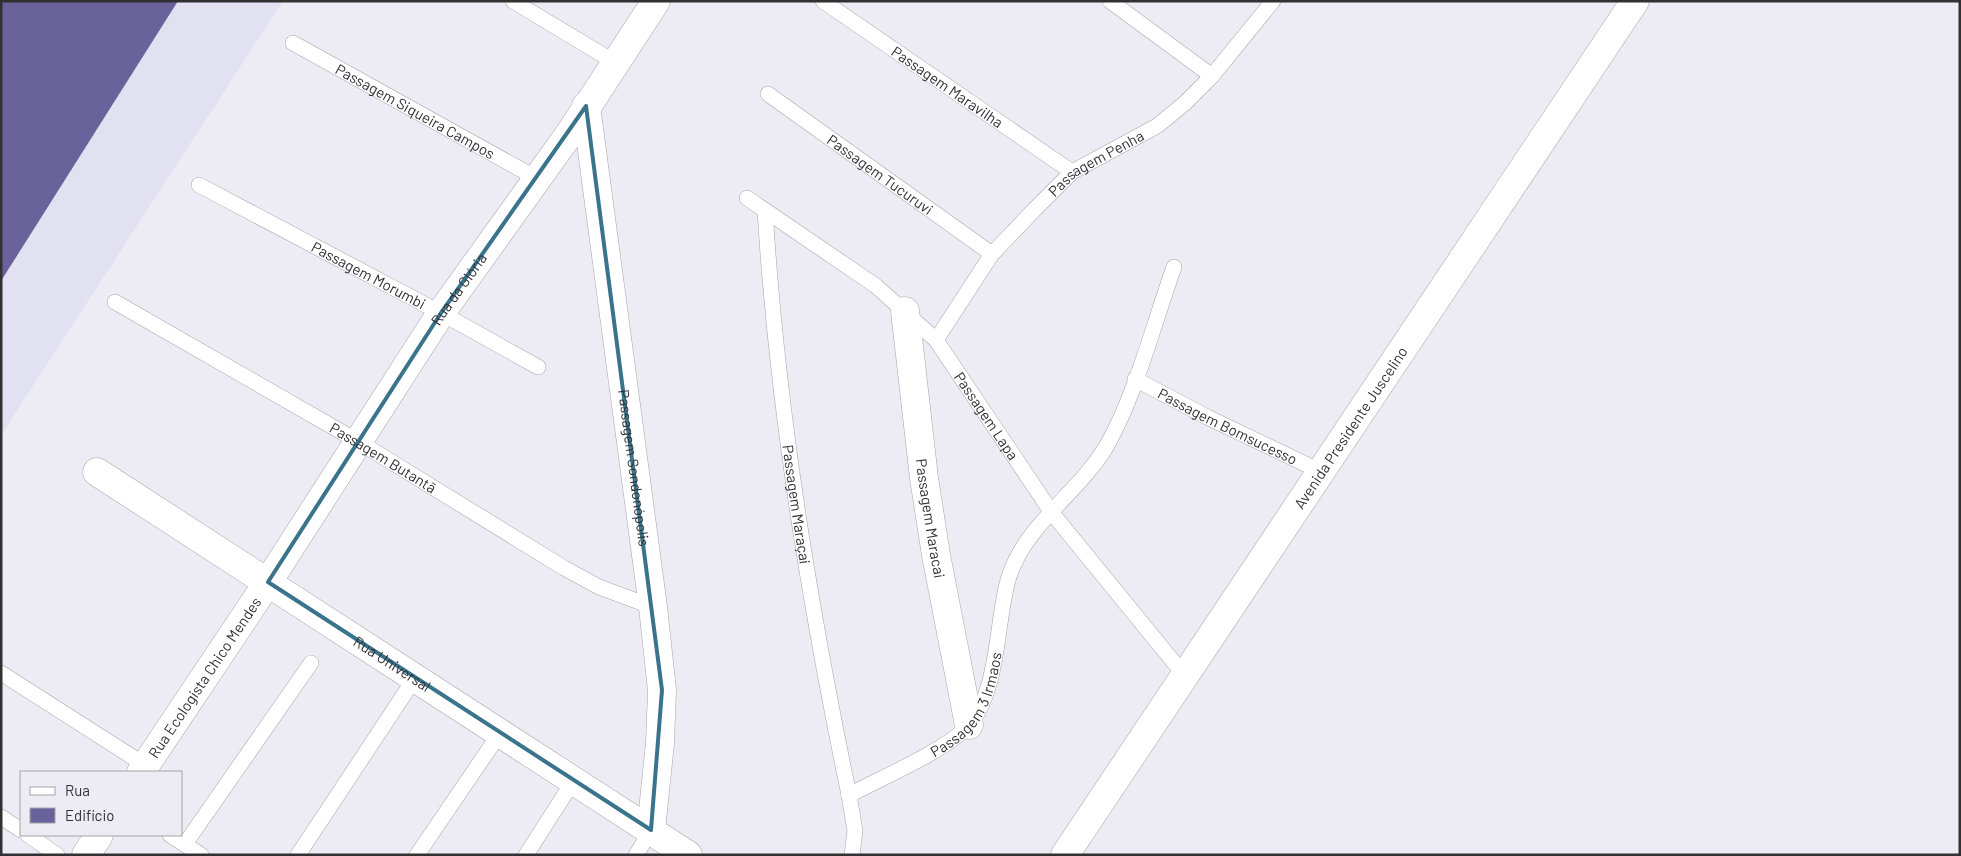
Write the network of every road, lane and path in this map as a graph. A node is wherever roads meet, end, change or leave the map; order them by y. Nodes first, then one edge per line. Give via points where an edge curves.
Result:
1 (513, 1) edge
2 (656, 1) edge
3 (823, 1) edge
4 (1110, 1) edge
5 (1272, 1) edge
6 (1635, 1) edge
7 (293, 42) dead end
8 (616, 63) junction
9 (1212, 76) junction
10 (768, 94) dead end
11 (586, 106) junction
12 (1072, 172) junction
13 (538, 179) junction
14 (199, 185) dead end
15 (747, 198) dead end
16 (765, 210) junction
17 (992, 254) junction
18 (1174, 267) dead end
19 (115, 302) dead end
20 (905, 310) junction
21 (441, 313) junction
22 (936, 340) junction
23 (538, 367) dead end
24 (1135, 379) junction
25 (359, 442) junction
26 (97, 472) dead end
27 (1322, 472) junction
28 (1052, 513) junction
29 (268, 582) junction
30 (653, 607) junction
31 (311, 663) dead end
32 (1, 673) edge
33 (1185, 676) junction
34 (415, 678) junction
35 (969, 725) junction
36 (500, 733) junction
37 (143, 769) edge
38 (574, 780) junction
39 (849, 795) junction
40 (1, 816) edge
41 (20, 829) edge
42 (651, 830) junction
43 (29, 836) edge
44 (99, 836) edge
45 (172, 836) edge
46 (185, 844) junction
47 (57, 855) edge
48 (86, 855) edge
49 (201, 855) edge
50 (298, 855) edge
51 (417, 855) edge
52 (526, 855) edge
53 (636, 855) edge
54 (688, 855) edge
55 (852, 855) edge
56 (1066, 855) edge

1 - 8 lane
2 - 8 street, Rua da Glória
3 - 12 lane, Passagem Maravilha
4 - 9 lane
5 - 9 lane, Passagem Penha
6 - 27 street, Avenida Presidente Juscelino
7 - 13 lane, Passagem Siqueira Campos
8 - 11 street, Rua da Glória
9 - 12 lane, Passagem Penha via 1156,126
10 - 17 lane, Passagem Tucuruvi
11 - 13 street, Rua da Glória
11 - 30 street, Passagem Sondonópolis
12 - 17 lane, Passagem Penha
13 - 21 street, Rua da Glória
14 - 21 lane, Passagem Morumbi
15 - 16 lane, Passagem Lapa
16 - 20 lane, Passagem Lapa via 876,286
16 - 39 lane, Passagem Maraçaí via 771,301 788,448 826,688
17 - 22 lane, Passagem Penha
18 - 24 lane, Passagem 3 Irmaos
19 - 25 lane, Passagem Butantã
20 - 22 lane, Passagem Lapa
20 - 35 street, Passagem Maracai via 934,546
21 - 23 lane, Passagem Morumbi
21 - 25 street, Rua da Glória
22 - 28 lane, Passagem Lapa
24 - 27 lane, Passagem Bomsucesso
24 - 28 lane, Passagem 3 Irmaos via 1105,448
25 - 29 street, Rua da Glória
25 - 30 lane, Passagem Butantã via 564,568 600,587
26 - 29 street, Rua Universal
27 - 33 street, Avenida Presidente Juscelino
28 - 33 lane, Passagem Lapa
28 - 35 lane, Passagem 3 Irmaos via 1018,552 1008,580 990,676 982,703
29 - 34 street, Rua Universal
29 - 37 street, Rua Ecologista Chico Mendes
30 - 42 street, Passagem Sondonópolis via 662,690
31 - 46 lane
32 - 37 lane
33 - 56 street, Avenida Presidente Juscelino
34 - 36 street, Rua Universal
34 - 50 lane
35 - 39 lane, Passagem 3 Irmaos via 938,748
36 - 38 street, Rua Universal
36 - 51 lane
38 - 42 street, Rua Universal
38 - 52 lane
39 - 55 lane via 855,831
40 - 41 lane
42 - 53 lane
42 - 54 street, Rua Universal
43 - 47 lane
44 - 48 street
45 - 46 lane
46 - 49 lane

